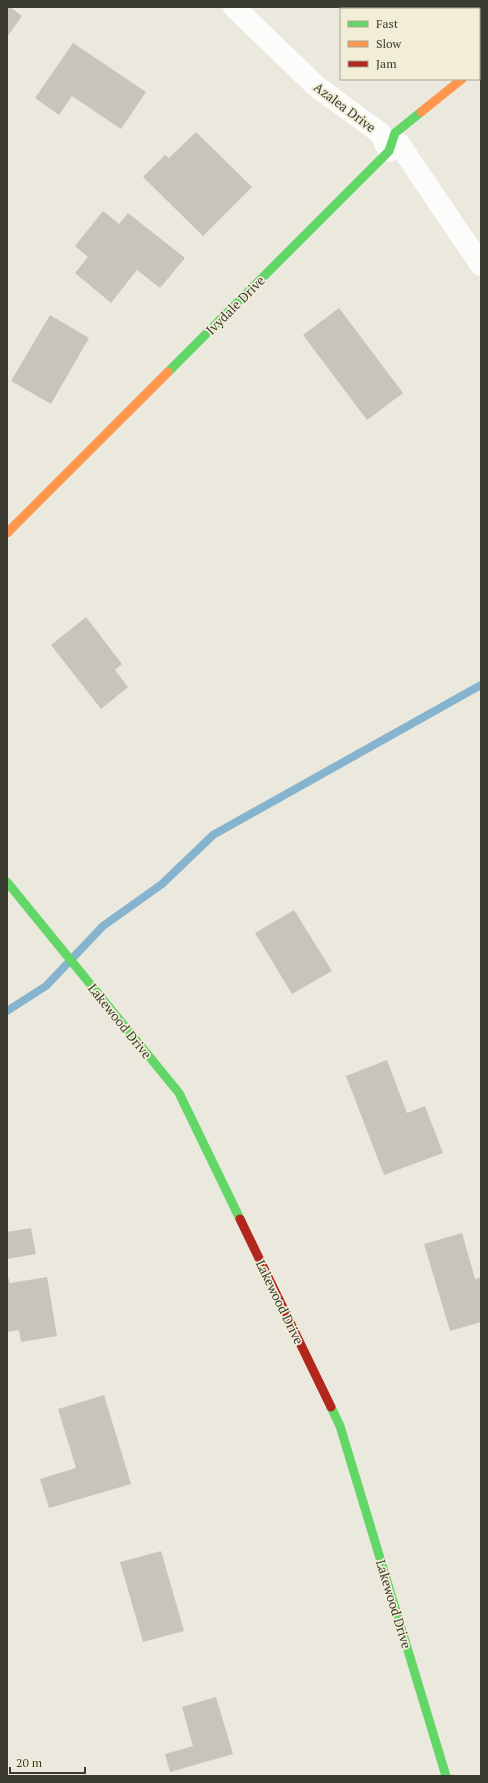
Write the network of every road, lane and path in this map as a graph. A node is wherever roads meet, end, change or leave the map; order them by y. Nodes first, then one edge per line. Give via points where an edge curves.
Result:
1 (234, 7) edge
2 (461, 80) edge
3 (389, 151) junction
4 (481, 265) edge
5 (7, 533) edge
6 (7, 882) edge
7 (446, 1776) edge

1 - 3 street, Azalea Drive via 316,86 380,133
2 - 3 street, Ivydale Drive via 395,133
3 - 4 street via 399,144
3 - 5 street, Ivydale Drive
6 - 7 street, Lakewood Drive via 182,1100 340,1426

